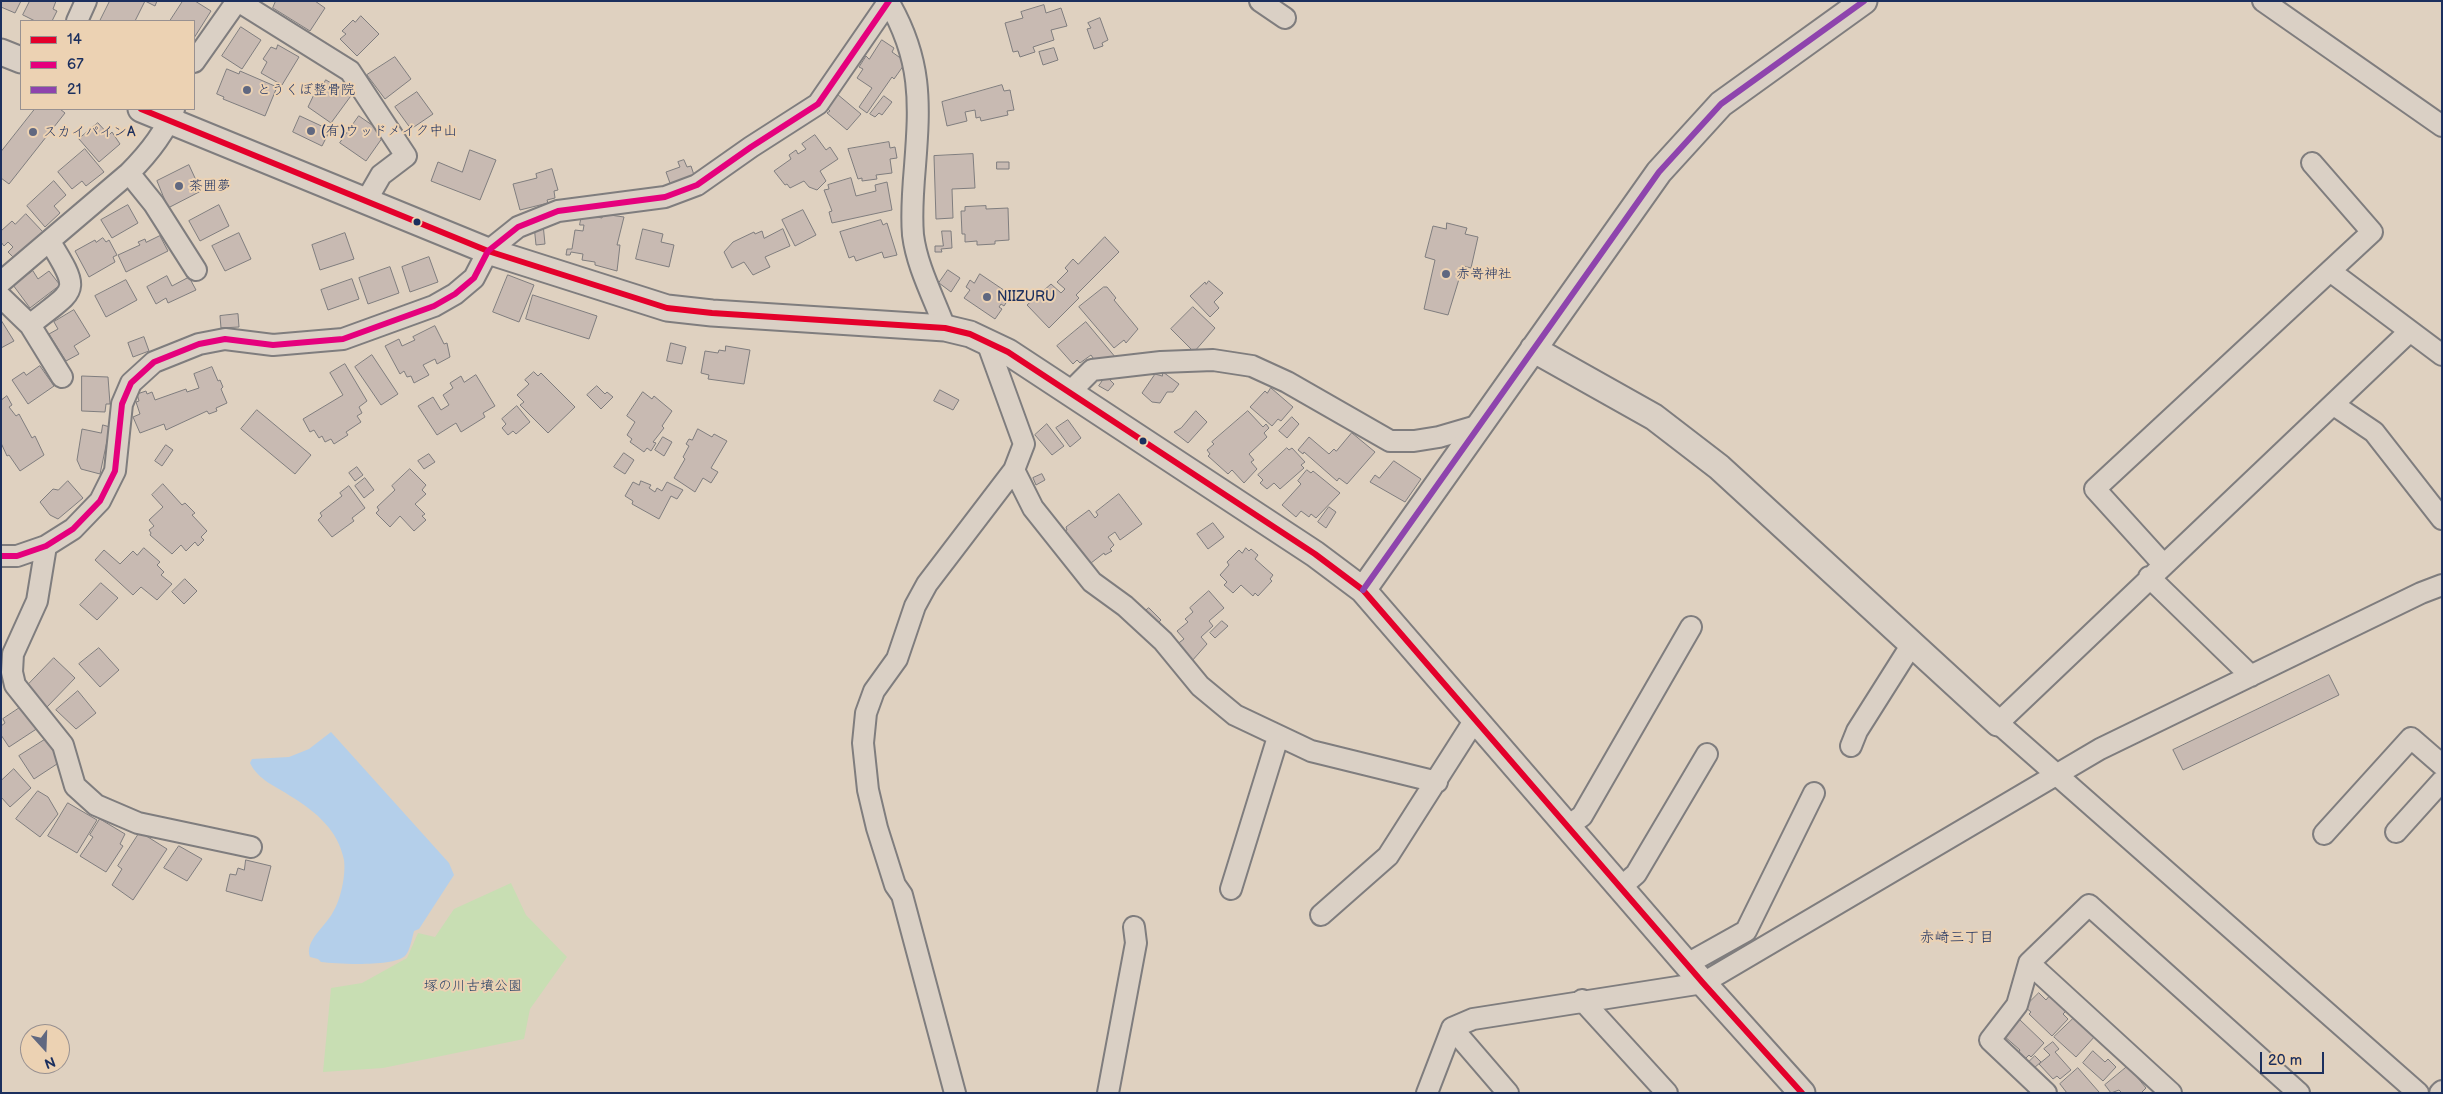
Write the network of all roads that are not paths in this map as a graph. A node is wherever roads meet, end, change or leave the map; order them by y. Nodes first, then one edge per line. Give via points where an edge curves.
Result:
1 (86, 1) edge
2 (237, 1) edge
3 (888, 1) edge
4 (1260, 1) edge
5 (1864, 1) edge
6 (2263, 1) edge
7 (1285, 18) dead end
8 (77, 20) edge
9 (1, 52) edge
10 (20, 60) edge
11 (195, 61) edge
12 (146, 110) edge
13 (172, 115) edge
14 (2438, 117) edge
15 (2312, 163) dead end
16 (129, 173) junction
17 (366, 201) junction
18 (50, 242) junction
19 (488, 251) junction
20 (196, 270) dead end
21 (2330, 271) junction
22 (1, 282) edge
23 (1, 297) edge
24 (30, 325) junction
25 (945, 328) junction
26 (2410, 331) junction
27 (987, 342) junction
28 (1533, 349) junction
29 (2442, 355) edge
30 (62, 377) dead end
31 (1069, 393) junction
32 (2334, 405) junction
33 (1480, 425) junction
34 (1014, 470) junction
35 (2442, 519) edge
36 (46, 546) junction
37 (1, 556) edge
38 (2156, 570) junction
39 (2442, 585) edge
40 (1363, 590) junction
41 (1691, 627) dead end
42 (1912, 644) junction
43 (2251, 676) junction
44 (1476, 718) junction
45 (1998, 723) junction
46 (1278, 737) junction
47 (1851, 746) dead end
48 (1707, 754) dead end
49 (2442, 765) edge
50 (2058, 774) junction
51 (2442, 781) edge
52 (1437, 782) junction
53 (1814, 793) dead end
54 (1568, 826) junction
55 (2396, 832) dead end
56 (2324, 834) dead end
57 (251, 847) dead end
58 (1621, 887) junction
59 (1231, 889) dead end
60 (1321, 915) dead end
61 (1134, 926) dead end
62 (2029, 963) junction
63 (1687, 964) junction
64 (1703, 983) junction
65 (1582, 1000) junction
66 (1452, 1028) junction
67 (956, 1093) edge
68 (1108, 1093) edge
69 (1427, 1093) edge
70 (1508, 1093) edge
71 (1667, 1093) edge
72 (1802, 1093) edge
73 (2046, 1093) edge
74 (2171, 1093) edge
75 (2299, 1093) edge
76 (2418, 1093) edge

1 - 8 street
2 - 11 street
2 - 17 street via 350,70 406,156 381,176
3 - 19 street via 818,104 697,185 664,197 558,212 518,227
3 - 25 street via 910,48 917,78 919,114 912,199 913,234 918,258
4 - 7 street
5 - 28 street via 1721,104 1690,136 1659,172
6 - 14 street
9 - 10 street
12 - 13 street
13 - 16 street via 144,157
13 - 17 street
15 - 21 street via 2372,232
16 - 18 street
16 - 20 street via 154,204
17 - 19 street
18 - 22 street
18 - 24 street via 70,274 72,285 67,295
19 - 25 street via 667,308
19 - 36 street via 474,278 455,294 434,306 352,336 273,345 225,339 199,344 154,362 130,383 122,404 115,471 100,501 73,529
21 - 26 street
21 - 38 street via 2095,488
23 - 24 street
24 - 30 street
25 - 27 street
26 - 29 street
26 - 32 street
27 - 31 street via 1008,352
27 - 34 street via 1024,444
28 - 33 street
28 - 42 street via 1654,417 1682,437
31 - 33 street via 1092,370 1213,360 1252,366 1287,382 1390,441 1439,438
31 - 40 street via 1315,554
32 - 35 street via 2374,432
32 - 38 street
33 - 40 street
34 - 46 street via 1033,508 1092,582 1125,606 1163,641 1200,686 1235,715
34 - 67 street via 927,584 915,606 897,659 874,691 866,713 862,743 877,828 895,885 902,895
36 - 37 street via 17,556
36 - 57 street via 37,601 12,654 12,672 15,685 63,745 75,786 96,805 138,823
38 - 43 street
38 - 45 street
39 - 43 street
40 - 44 street
41 - 54 street via 1582,816
42 - 45 street
42 - 47 street via 1857,731
43 - 50 street via 2100,749
44 - 52 street
44 - 54 street
45 - 50 street
46 - 52 street via 1319,753
46 - 59 street
48 - 58 street via 1636,874
49 - 56 street via 2411,738
50 - 64 street
50 - 76 street
51 - 55 street
52 - 60 street via 1388,856
53 - 63 street via 1746,931
54 - 58 street
58 - 63 street
61 - 68 street via 1136,943
62 - 73 street via 2017,1005 1990,1040
62 - 74 street
62 - 75 street via 2089,905
63 - 64 street
64 - 65 street
64 - 72 street
65 - 66 street via 1473,1019
65 - 71 street
66 - 69 street
66 - 70 street

